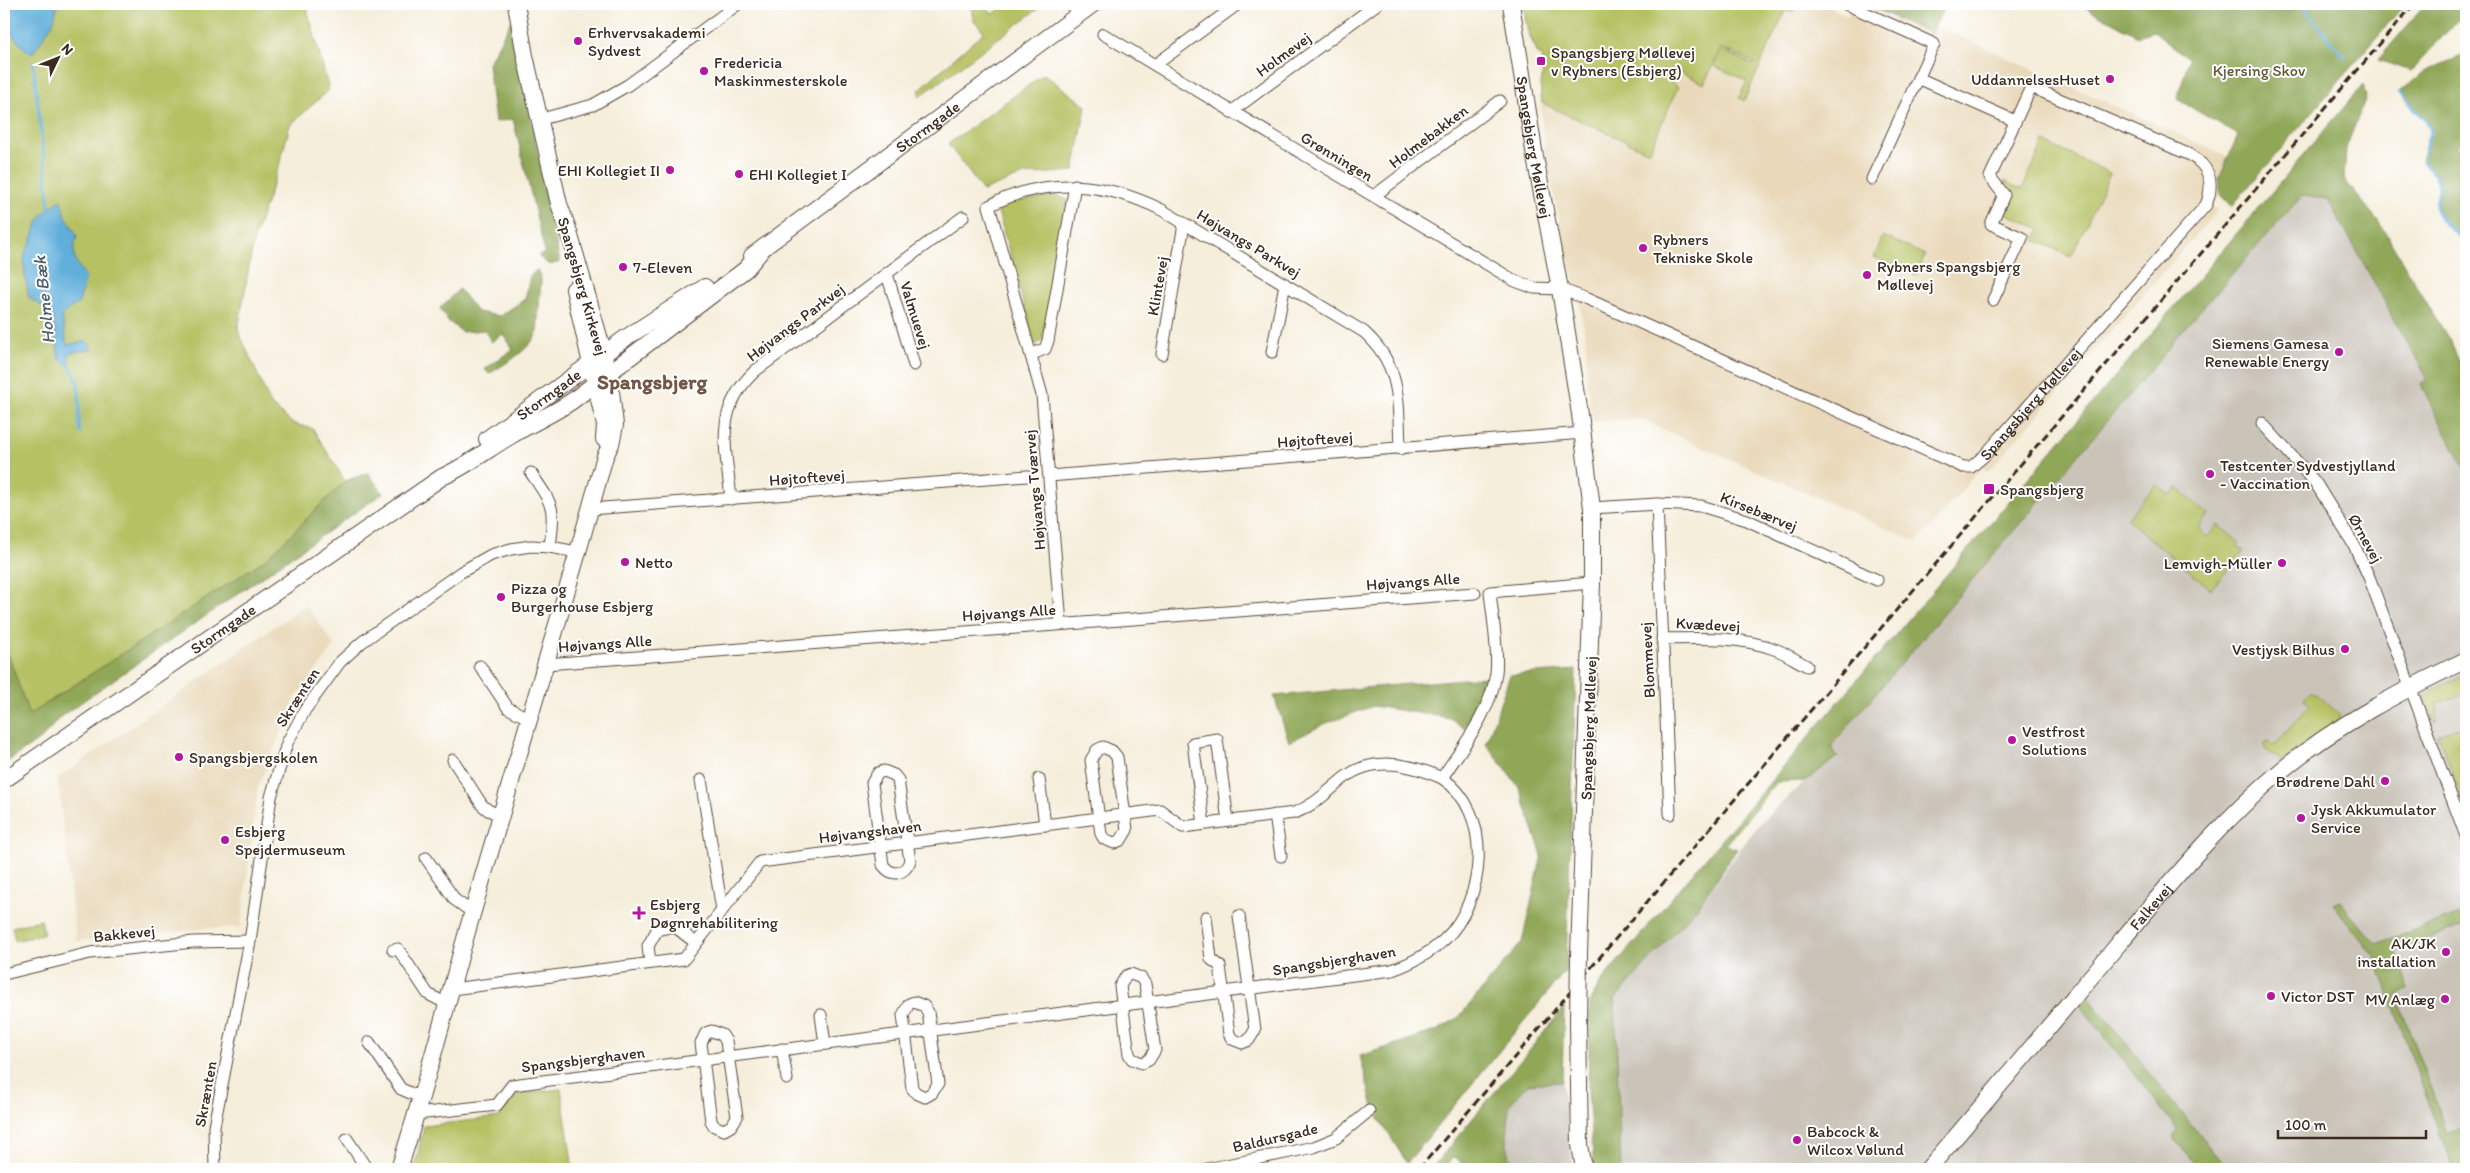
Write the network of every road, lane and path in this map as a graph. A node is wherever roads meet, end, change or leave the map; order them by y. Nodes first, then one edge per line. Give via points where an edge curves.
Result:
1 (516, 4) edge
2 (738, 4) edge
3 (1093, 4) edge
4 (1238, 4) edge
5 (1377, 4) edge
6 (1512, 4) edge
7 (1846, 4) edge
8 (1103, 34) dead end
9 (1155, 65) junction
10 (1918, 78) junction
11 (1500, 101) dead end
12 (1231, 112) junction
13 (538, 120) junction
14 (2015, 121) junction
15 (1872, 179) dead end
16 (1075, 185) junction
17 (1374, 196) junction
18 (989, 206) joint
19 (964, 217) dead end
20 (1184, 224) junction
21 (761, 252) junction
22 (886, 274) junction
23 (1285, 284) junction
24 (1560, 289) junction
25 (1993, 300) dead end
26 (1272, 352) dead end
27 (1032, 354) junction
28 (1162, 354) dead end
29 (914, 365) dead end
30 (600, 369) junction
31 (2262, 423) dead end
32 (1583, 433) junction
33 (1400, 449) junction
34 (531, 473) dead end
35 (1027, 476) dead end
36 (1049, 476) junction
37 (442, 477) junction
38 (731, 499) junction
39 (1657, 504) junction
40 (1592, 508) junction
41 (590, 509) junction
42 (550, 547) junction
43 (577, 552) junction
44 (1877, 580) dead end
45 (1592, 583) junction
46 (1474, 593) dead end
47 (1061, 624) junction
48 (1662, 638) junction
49 (2466, 660) edge
50 (546, 664) junction
51 (480, 666) dead end
52 (1807, 666) dead end
53 (2411, 687) junction
54 (530, 720) junction
55 (453, 760) dead end
56 (1442, 778) junction
57 (1038, 779) dead end
58 (4, 780) edge
59 (701, 780) dead end
60 (1670, 814) dead end
61 (1124, 815) junction
62 (1275, 815) junction
63 (502, 816) junction
64 (1099, 818) junction
65 (1228, 821) junction
66 (1204, 824) junction
67 (1045, 825) junction
68 (2466, 836) edge
69 (907, 843) junction
70 (881, 846) junction
71 (1281, 856) dead end
72 (426, 858) dead end
73 (722, 910) junction
74 (472, 912) junction
75 (1239, 916) dead end
76 (1206, 917) dead end
77 (250, 941) junction
78 (696, 943) junction
79 (393, 950) dead end
80 (650, 963) junction
81 (4, 974) edge
82 (1249, 990) junction
83 (1224, 993) junction
84 (450, 997) junction
85 (1148, 1002) junction
86 (1122, 1006) junction
87 (821, 1015) dead end
88 (930, 1030) junction
89 (905, 1033) junction
90 (369, 1042) dead end
91 (825, 1044) junction
92 (782, 1049) junction
93 (728, 1056) junction
94 (703, 1060) junction
95 (787, 1079) dead end
96 (419, 1106) junction
97 (1369, 1111) dead end
98 (347, 1139) dead end
99 (215, 1169) edge
100 (367, 1169) edge
101 (399, 1169) edge
102 (1207, 1169) edge
103 (1584, 1169) edge
104 (1928, 1169) edge

1 - 13 street, Spangsbjerg Kirkevej
2 - 13 street via 628,85 592,105
3 - 21 street, Stormgade
4 - 9 street
5 - 12 street, Holmevej
6 - 24 street, Spangsbjerg Møllevej via 1534,157
7 - 10 street via 1934,44
8 - 9 street, Grønningen
9 - 12 street, Grønningen
10 - 14 street
10 - 15 street
11 - 17 street, Holmebakken
12 - 17 street, Grønningen
13 - 30 street, Spangsbjerg Kirkevej via 559,204 562,232
14 - 24 street, Spangsbjerg Møllevej via 2031,87 2200,161 2209,173 2211,192 2206,204 1971,467 1941,458
14 - 25 street, Spangsbjerg Møllevej via 1990,177 2004,196 1991,224 2022,238
16 - 18 street, Højvangs Parkvej via 1037,188 1010,195
16 - 20 street, Højvangs Parkvej via 1137,197
16 - 27 street via 1048,341 1045,349
17 - 24 street, Grønningen via 1515,281 1534,288
18 - 27 street, Højvangs Tværvej
19 - 22 street, Højvangs Parkvej
20 - 23 street, Højvangs Parkvej
20 - 28 street, Klintevej
21 - 30 street, Stormgade via 746,269
21 - 30 street, Stormgade via 655,317
22 - 29 street, Valmuevej
22 - 38 street, Højvangs Parkvej via 742,383 732,399 726,424
23 - 26 street
23 - 33 street, Højvangs Parkvej via 1364,332 1384,353 1396,381
24 - 32 street, Spangsbjerg Møllevej
27 - 36 street, Højvangs Tværvej via 1042,395
30 - 37 street, Stormgade via 454,463
30 - 37 street, Stormgade via 549,416
30 - 41 street, Spangsbjerg Kirkevej via 615,425
31 - 53 street, Ørnevej via 2315,482 2354,545
32 - 33 street, Højtoftevej
32 - 40 street, Spangsbjerg Møllevej
33 - 36 street, Højtoftevej
34 - 42 street via 551,503 554,516
35 - 38 street, Højtoftevej
36 - 47 street, Højvangs Tværvej
37 - 58 street, Stormgade
38 - 41 street, Højtoftevej
39 - 40 street, Kirsebærvej
39 - 44 street, Kirsebærvej via 1701,506 1747,520
39 - 48 street, Blommevej
40 - 45 street, Spangsbjerg Møllevej
41 - 43 street, Spangsbjerg Kirkevej
42 - 43 street, Skrænten
42 - 77 street, Skrænten via 511,549 491,555 461,572 362,642 322,684 286,743 278,767 270,797
43 - 50 street, Spangsbjerg Kirkevej
45 - 56 street via 1490,592 1497,671 1491,696 1482,717
45 - 103 street, Spangsbjerg Møllevej, bridge via 1578,1023 1580,1145
46 - 47 street, Højvangs Alle
47 - 50 street, Højvangs Alle
48 - 52 street, Kvædevej via 1723,638 1753,643 1777,650
48 - 60 street, Blommevej
49 - 53 street, Falkevej
50 - 54 street, Spangsbjerg Kirkevej
51 - 54 street via 508,708
53 - 68 street, Ørnevej
53 - 104 street, Falkevej via 2322,741 2282,770 2215,832
54 - 63 street, Spangsbjerg Kirkevej
55 - 63 street via 482,805
56 - 62 street, Højvangshaven via 1419,767 1392,763 1368,766 1346,777 1308,808
56 - 82 street, Spangsbjerghaven via 1466,803 1475,823 1479,846 1475,881 1464,914 1446,939 1422,959 1392,970
57 - 67 street
59 - 73 street
61 - 64 street, Højvangshaven
61 - 64 street via 1125,835 1114,843 1104,839
61 - 64 street via 1116,757 1112,751 1102,747 1091,760
61 - 66 street, Højvangshaven via 1160,810 1182,826
62 - 65 street, Højvangshaven
62 - 71 street
63 - 74 street, Spangsbjerg Kirkevej
64 - 67 street, Højvangshaven
65 - 66 street, Højvangshaven
65 - 66 street via 1217,739 1193,743
67 - 69 street, Højvangshaven
69 - 70 street, Højvangshaven
69 - 70 street via 910,861 897,874 883,865
69 - 70 street via 898,780 884,770 872,783
70 - 73 street, Højvangshaven via 760,862
72 - 74 street via 455,900
73 - 78 street, Højvangshaven
74 - 84 street, Spangsbjerg Kirkevej
75 - 82 street
76 - 83 street via 1211,959 1220,966
77 - 81 street, Bakkevej via 194,942 90,953
77 - 99 street, Skrænten via 214,1126
78 - 80 street, Højvangshaven via 684,959
78 - 80 street via 674,926 657,930 648,946
79 - 84 street via 398,950 428,994
80 - 84 street, Højvangshaven
82 - 83 street, Spangsbjerghaven
82 - 83 street via 1255,1030 1249,1040 1242,1043 1229,1034
83 - 85 street, Spangsbjerghaven
84 - 96 street, Spangsbjerg Kirkevej
85 - 86 street, Spangsbjerghaven
85 - 86 street via 1145,984 1141,978 1131,974 1120,986
85 - 86 street via 1155,1050 1149,1060 1142,1063 1129,1054
86 - 88 street, Spangsbjerghaven
87 - 91 street
88 - 89 street, Spangsbjerghaven
88 - 89 street via 928,1012 924,1006 914,1002 908,1004 903,1015
88 - 89 street via 938,1084 932,1094 925,1097 912,1088
89 - 91 street, Spangsbjerghaven
90 - 96 street via 400,1089
91 - 92 street, Spangsbjerghaven
92 - 93 street, Spangsbjerghaven
92 - 95 street
93 - 94 street, Spangsbjerghaven
93 - 94 street via 726,1041 722,1035 712,1031 702,1038
93 - 94 street via 737,1117 724,1130 711,1121
94 - 96 street, Spangsbjerghaven via 512,1085 497,1105
96 - 101 street, Spangsbjerg Kirkevej
97 - 102 street, Baldursgade via 1336,1138 1314,1147
98 - 100 street

